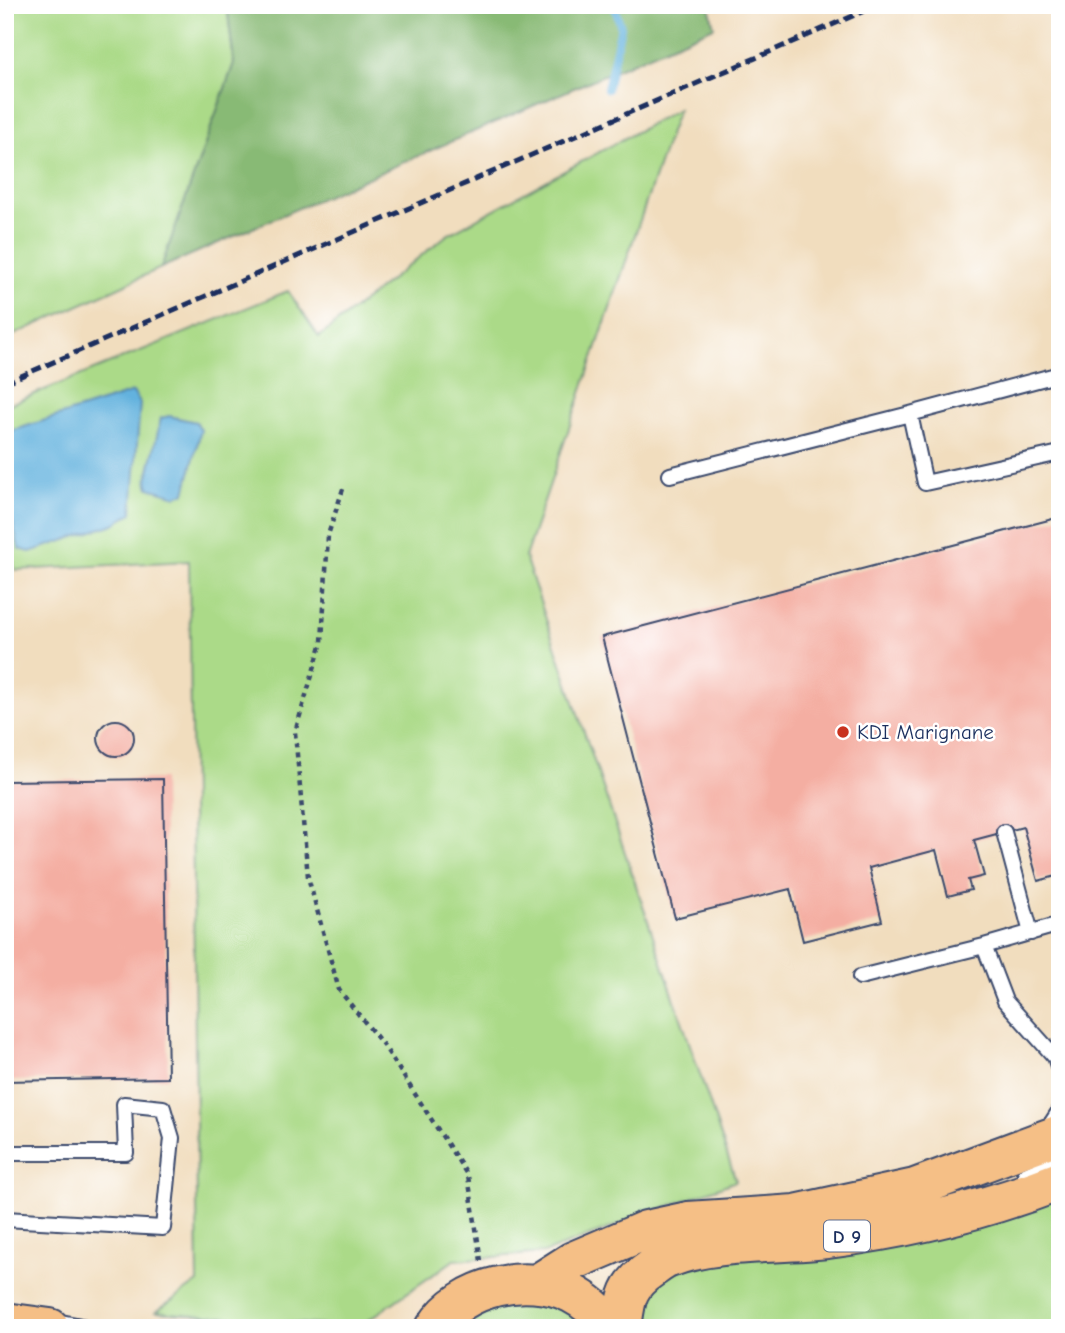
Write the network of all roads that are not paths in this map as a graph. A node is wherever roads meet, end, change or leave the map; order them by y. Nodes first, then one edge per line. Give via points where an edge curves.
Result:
1 (1060, 374) edge
2 (910, 414) junction
3 (1060, 453) edge
4 (670, 475) dead end
5 (1004, 832) dead end
6 (1060, 924) edge
7 (1031, 933) junction
8 (985, 946) junction
9 (860, 976) dead end
10 (1057, 1060) edge
11 (1060, 1072) edge
12 (1060, 1107) edge
13 (5, 1153) edge
14 (1032, 1161) edge
15 (1060, 1181) edge
16 (5, 1219) edge
17 (919, 1225) junction
18 (537, 1284) junction
19 (5, 1311) edge
20 (5, 1322) edge
21 (434, 1326) edge
22 (50, 1328) edge
23 (90, 1328) edge
24 (612, 1328) edge
25 (622, 1328) edge

1 - 2 lane
2 - 3 lane via 925,484
2 - 4 lane
5 - 7 lane
6 - 7 lane
7 - 8 lane
8 - 9 lane
8 - 10 lane via 1005,1001
10 - 11 lane
12 - 14 lane
13 - 16 lane via 126,1153 124,1104 163,1108 172,1138 163,1228
14 - 17 lane
14 - 18 main road, D 9 via 809,1211 688,1221 646,1230 573,1261
15 - 17 main road, D 9 via 1011,1200
17 - 25 main road, D 9 via 827,1239 702,1249 667,1258 635,1280
18 - 21 main road via 487,1289 460,1303
18 - 24 main road via 571,1293 599,1312
19 - 23 lane
20 - 22 main road

